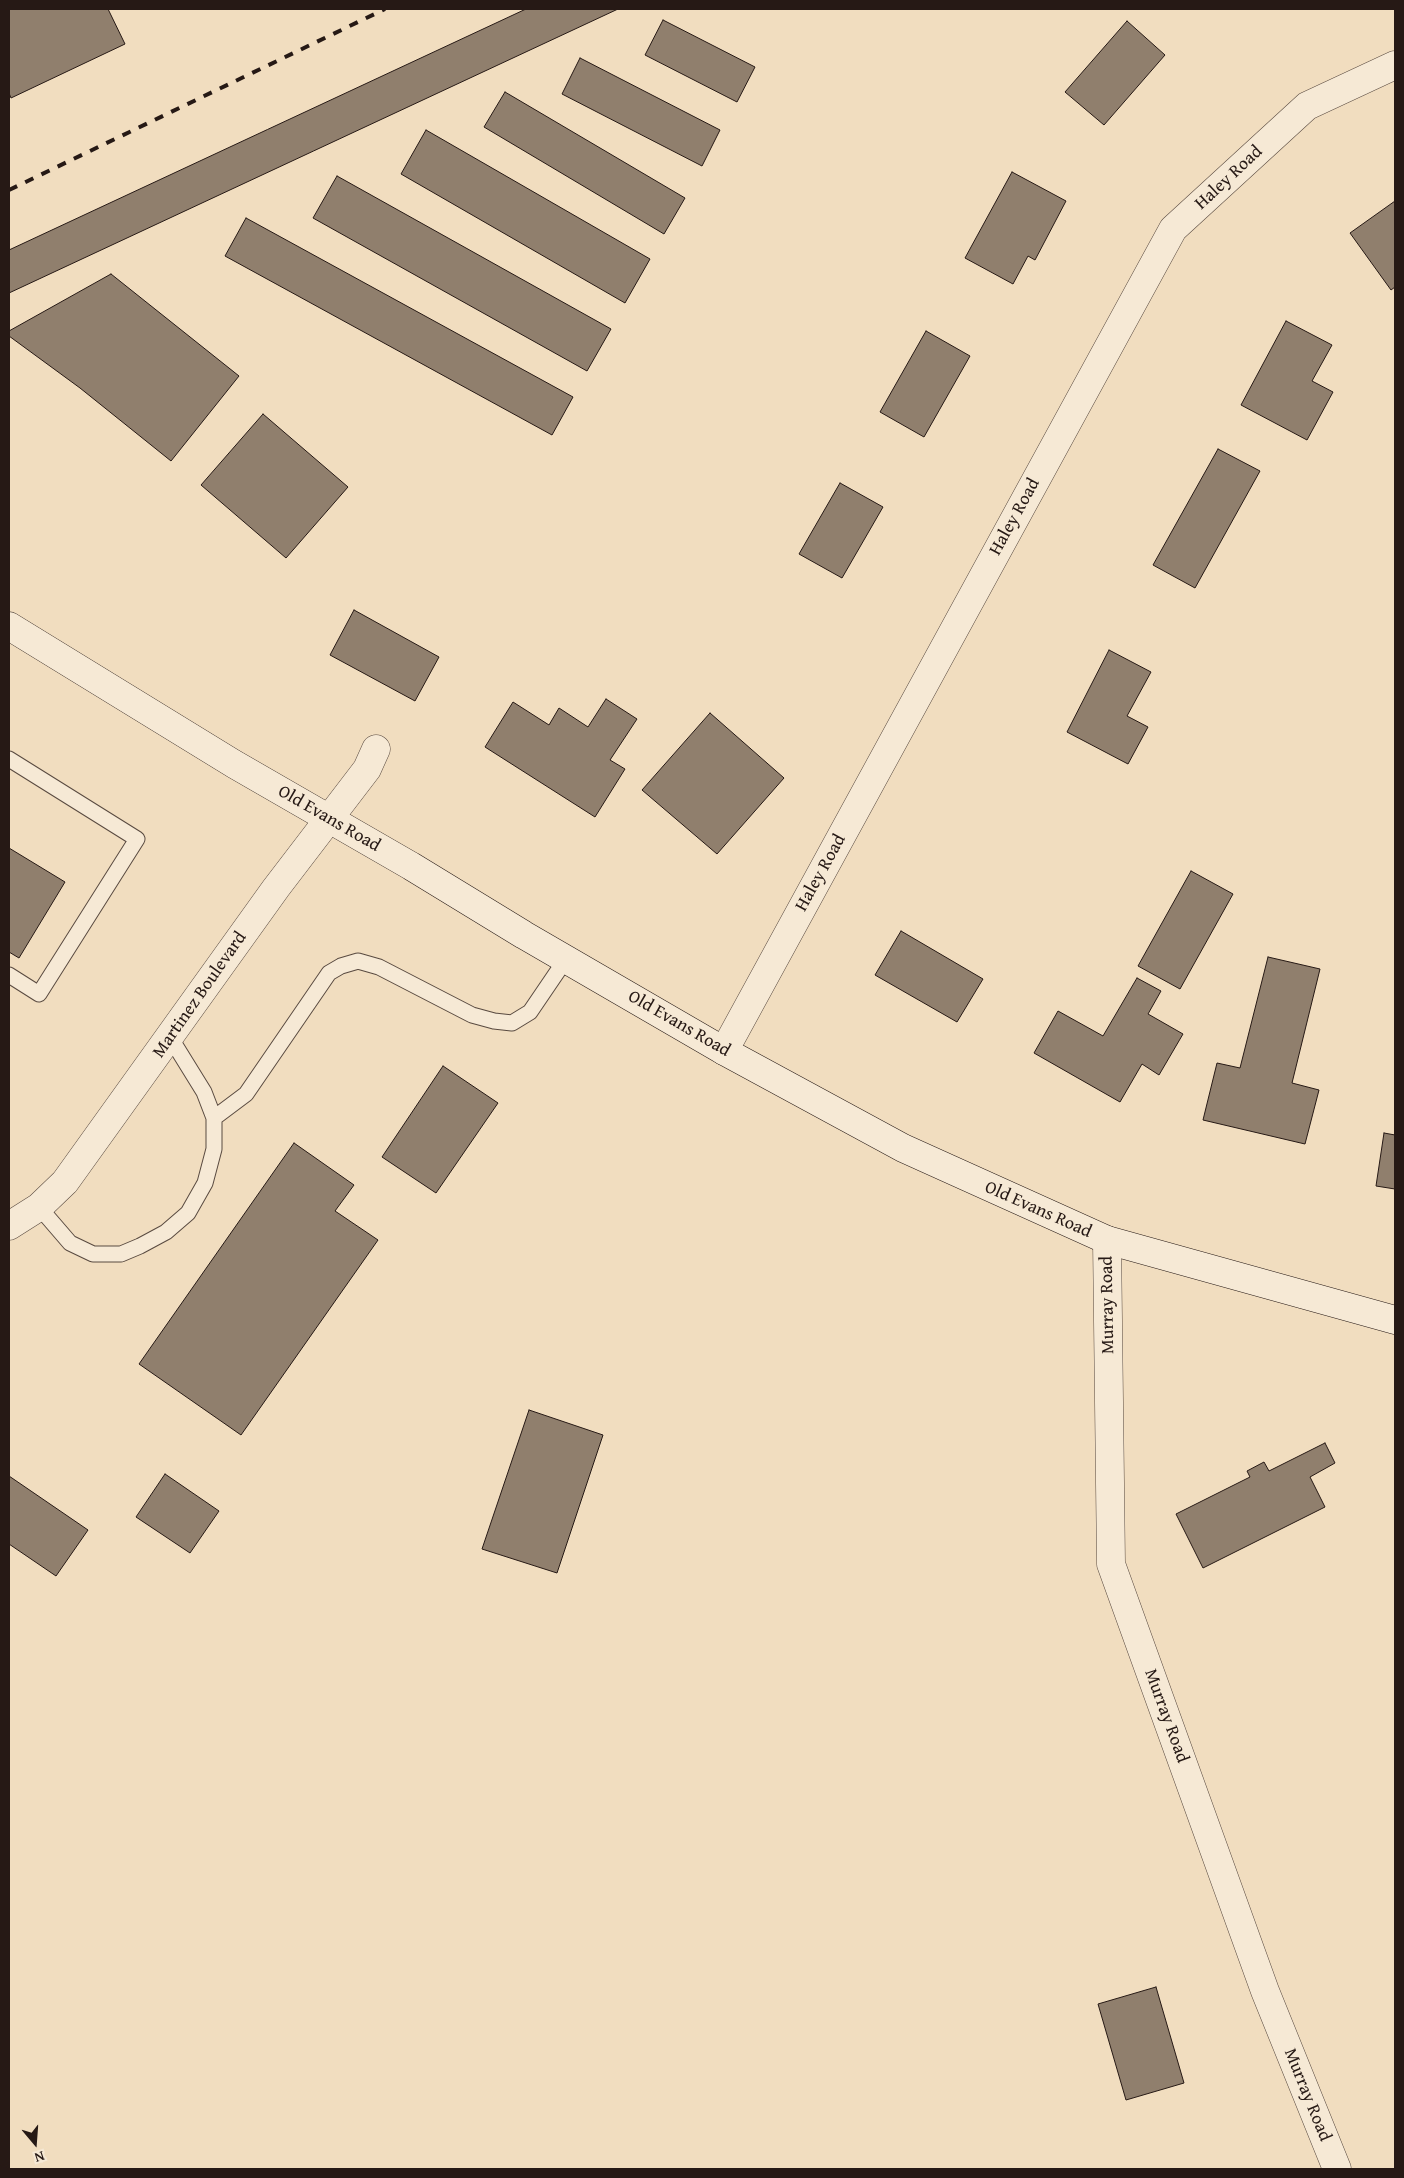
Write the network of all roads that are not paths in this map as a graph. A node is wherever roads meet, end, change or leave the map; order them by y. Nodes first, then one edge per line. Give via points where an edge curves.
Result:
1 (1395, 65) edge
2 (9, 626) edge
3 (376, 749) dead end
4 (9, 758) edge
5 (328, 818) junction
6 (566, 959) junction
7 (9, 975) edge
8 (170, 1037) junction
9 (724, 1051) junction
10 (214, 1118) junction
11 (39, 1207) junction
12 (9, 1226) edge
13 (1107, 1240) junction
14 (1395, 1320) edge
15 (1337, 2169) edge

1 - 9 street, Haley Road via 1307,106 1173,229
2 - 5 street, Old Evans Road
3 - 5 street, Martinez Boulevard via 367,769
4 - 7 lane via 137,839 39,994
5 - 6 street, Old Evans Road
5 - 8 street, Martinez Boulevard
6 - 9 street, Old Evans Road
6 - 10 lane via 530,1012 512,1023 472,1015 379,967 358,961 341,966 329,973 246,1094
8 - 10 lane via 204,1092
8 - 11 street, Martinez Boulevard via 65,1182
9 - 13 street, Old Evans Road via 903,1148
10 - 11 lane via 214,1149 205,1182 188,1213 166,1232 140,1246 121,1254 93,1254 70,1243
11 - 12 street, Martinez Boulevard
13 - 14 street, Old Evans Road
13 - 15 street, Murray Road via 1111,1564 1265,1991

